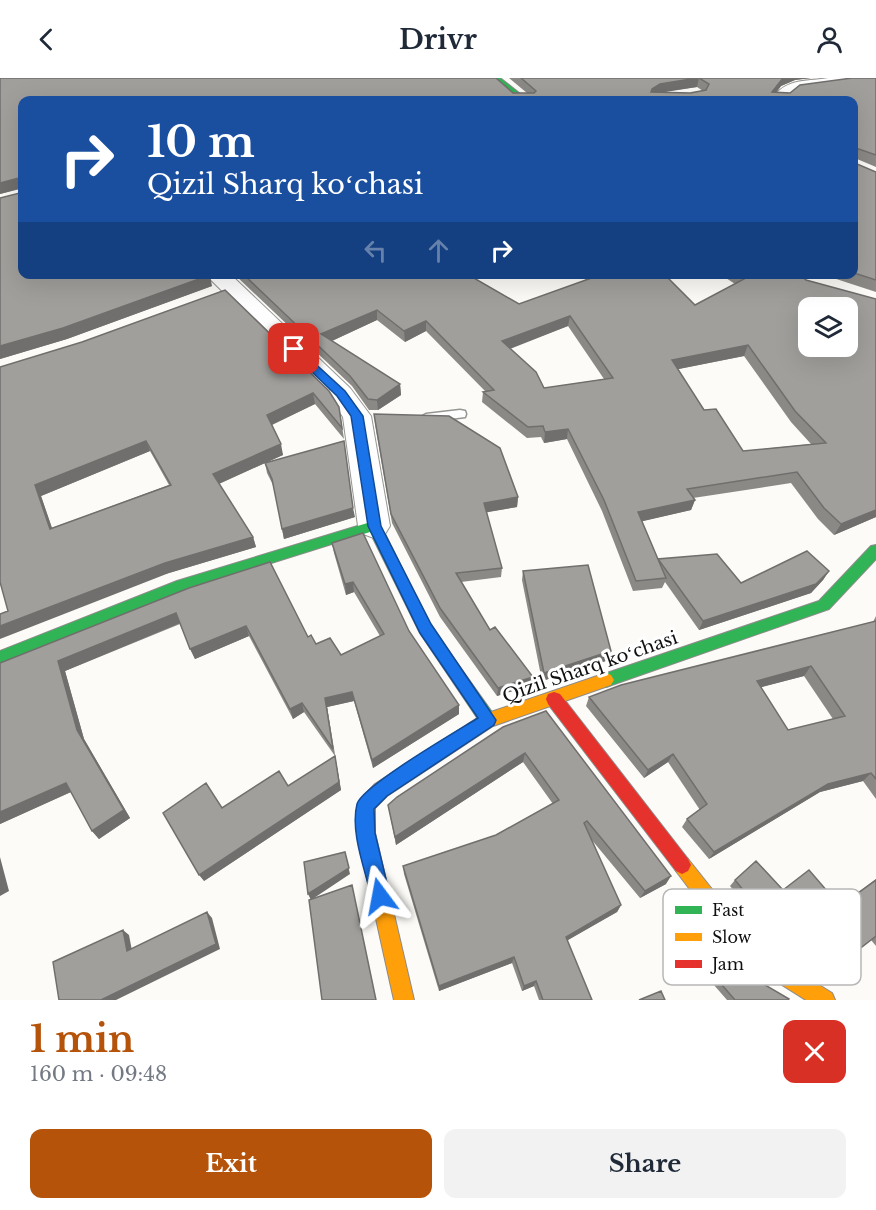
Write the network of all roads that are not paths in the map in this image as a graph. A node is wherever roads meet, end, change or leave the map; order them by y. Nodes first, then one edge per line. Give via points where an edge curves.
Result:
1 (496, 78) edge
2 (862, 78) edge
3 (519, 96) edge
4 (782, 96) edge
5 (218, 287) edge
6 (460, 414) dead end
7 (410, 418) edge
8 (374, 526) junction
9 (876, 550) edge
10 (0, 658) edge
11 (554, 699) junction
12 (488, 720) junction
13 (701, 889) edge
14 (801, 985) edge
15 (404, 1000) edge
16 (825, 1000) edge

1 - 3 street
2 - 4 street via 792,88
5 - 8 street via 362,416
6 - 7 lane
8 - 10 street via 182,585
8 - 12 street via 425,629
9 - 11 street, Qizil Sharq koʻchasi via 824,605
11 - 12 street, Qizil Sharq koʻchasi
11 - 13 street
12 - 15 street, Qizil Sharq koʻchasi via 381,790 366,805 366,833
14 - 16 street

